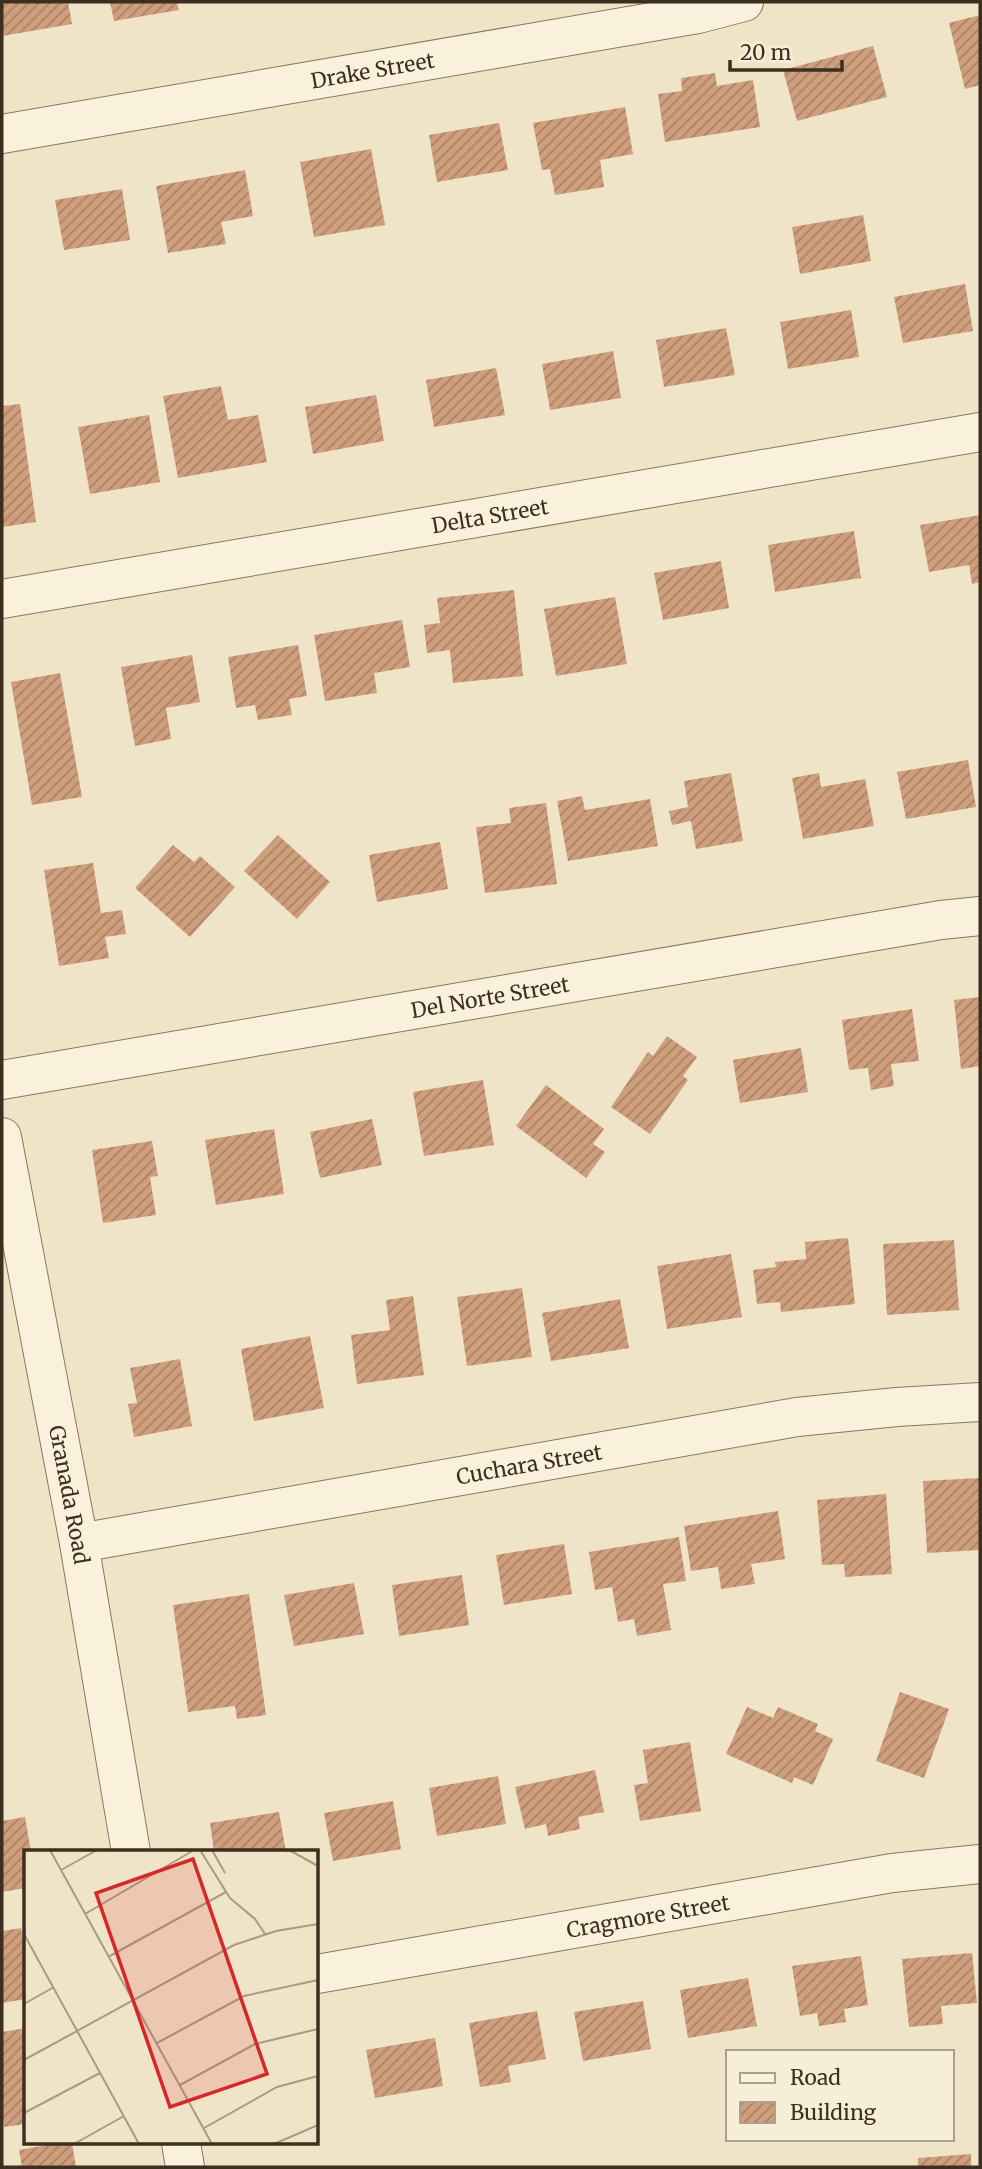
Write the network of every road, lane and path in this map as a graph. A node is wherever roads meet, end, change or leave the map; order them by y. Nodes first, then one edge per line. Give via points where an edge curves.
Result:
1 (744, 2) edge
2 (2, 134) edge
3 (980, 432) edge
4 (2, 599) edge
5 (980, 916) edge
6 (2, 1080) edge
7 (2, 1138) edge
8 (980, 1402) edge
9 (79, 1543) junction
10 (131, 1850) edge
11 (980, 1864) edge
12 (318, 1974) edge
13 (181, 2144) edge
14 (186, 2167) edge

1 - 2 street, Drake Street via 698,14
3 - 4 street, Delta Street
5 - 6 street, Del Norte Street
7 - 9 street, Granada Road
8 - 9 street, Cuchara Street via 797,1417
9 - 10 street, Granada Road
11 - 12 street, Cragmore Street via 892,1872
13 - 14 street

